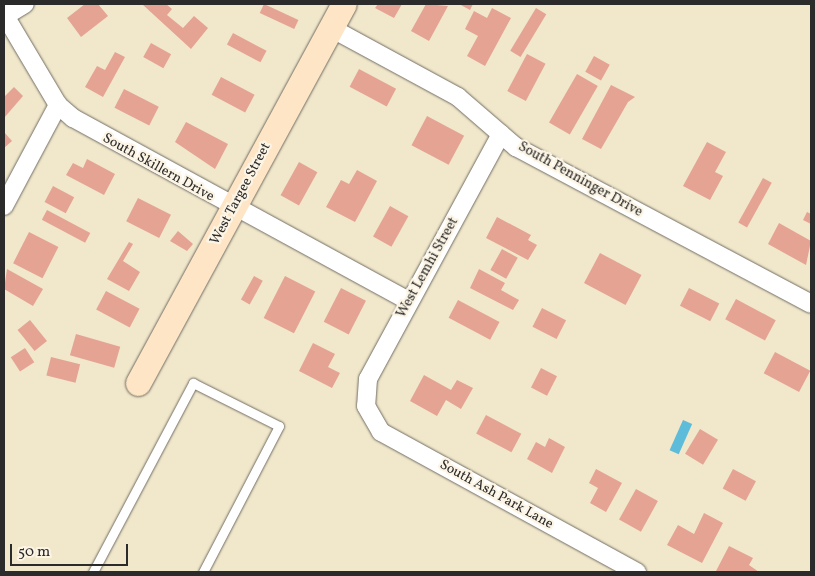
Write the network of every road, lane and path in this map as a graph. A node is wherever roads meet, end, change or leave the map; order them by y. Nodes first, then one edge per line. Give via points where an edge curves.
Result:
1 (25, 4) edge
2 (344, 4) edge
3 (4, 15) edge
4 (330, 28) junction
5 (58, 105) junction
6 (501, 134) junction
7 (4, 206) edge
8 (233, 209) junction
9 (409, 301) junction
10 (811, 304) edge
11 (138, 383) dead end
12 (366, 406) joint
13 (93, 572) edge
14 (203, 572) edge
15 (637, 572) edge

1 - 3 street
2 - 4 street, West Targee Street
3 - 5 street, South Skillern Drive
4 - 6 street, South Penninger Drive via 458,97
4 - 8 street, West Targee Street
5 - 7 street
5 - 8 street, South Skillern Drive via 98,135
6 - 9 street, West Lemhi Street
6 - 10 street, South Penninger Drive via 516,147
8 - 9 street, South Skillern Drive
8 - 11 street, West Targee Street
9 - 12 street, West Lemhi Street via 368,379
12 - 15 street, South Ash Park Lane via 381,432
13 - 14 lane via 193,383 279,426

